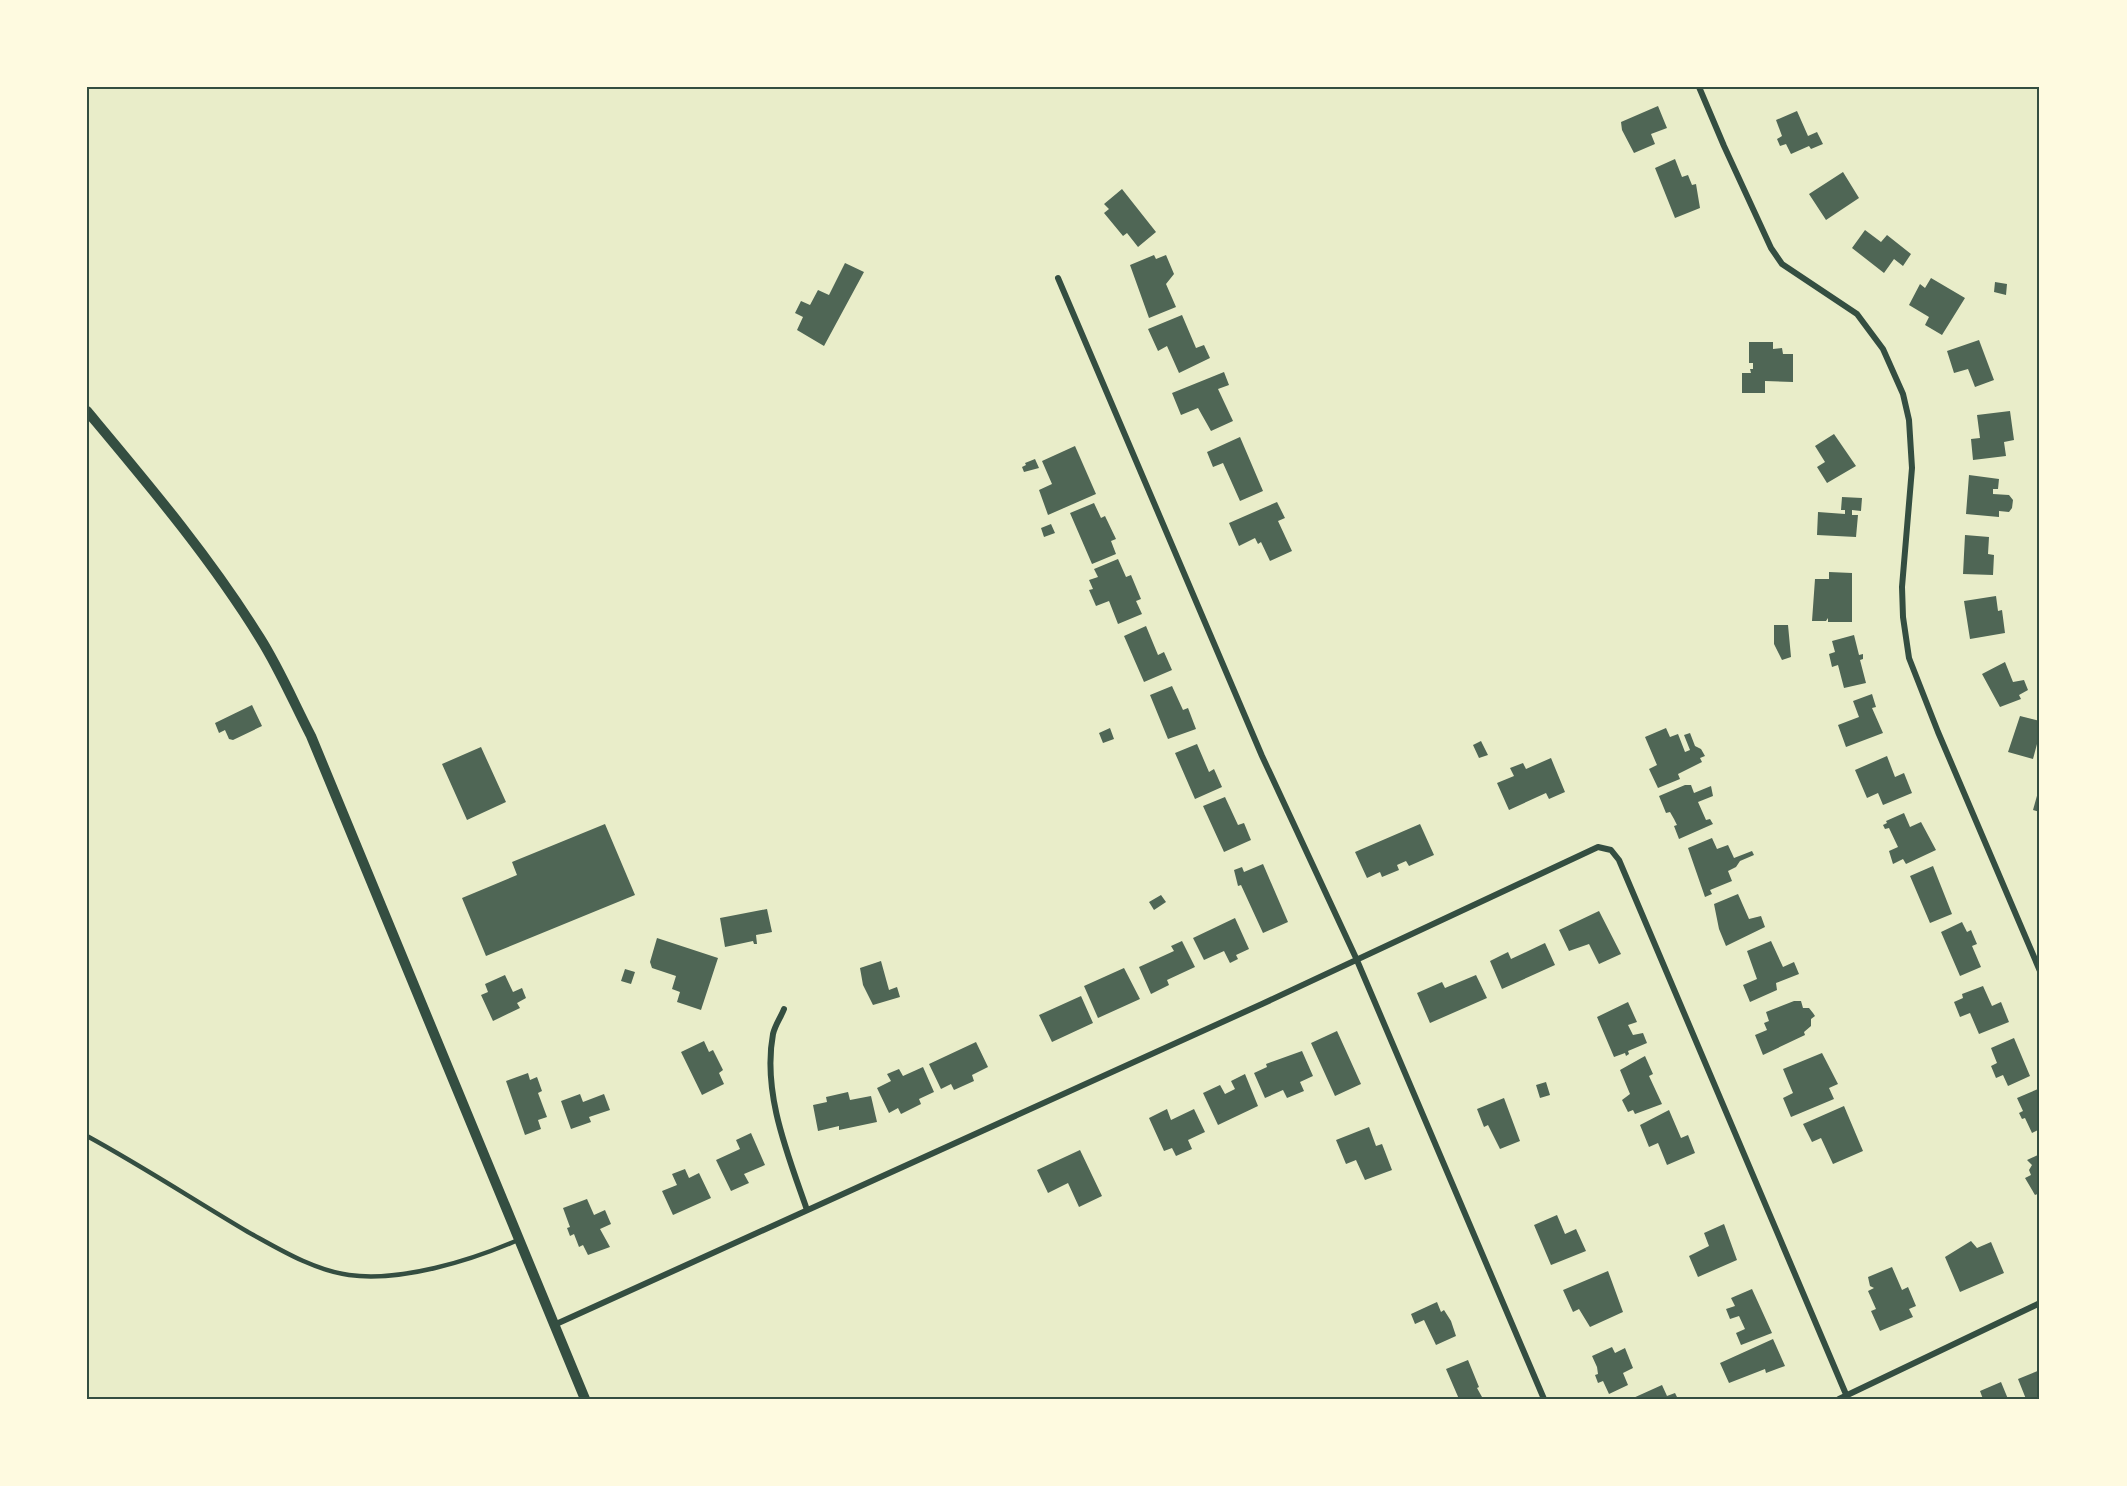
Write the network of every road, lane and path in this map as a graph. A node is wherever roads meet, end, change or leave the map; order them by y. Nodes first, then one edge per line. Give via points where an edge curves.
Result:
1 (1699, 87) edge
2 (1058, 278) dead end
3 (87, 411) edge
4 (1356, 958) junction
5 (2040, 971) edge
6 (784, 1009) dead end
7 (87, 1136) edge
8 (807, 1210) junction
9 (519, 1240) junction
10 (2040, 1303) edge
11 (554, 1325) junction
12 (1844, 1398) edge
13 (585, 1399) edge
14 (1544, 1399) edge

1 - 5 street via 1777,256 1792,272 1857,314 1883,349 1903,394 1912,468 1902,587 1909,658
2 - 4 street via 1262,756
3 - 9 street via 164,504 262,640 311,736
4 - 8 street
4 - 12 street via 1598,847 1611,850 1619,860
4 - 14 street
6 - 8 street via 774,1032 772,1090
7 - 9 lane via 291,1256 348,1275 385,1275 444,1266
8 - 11 street
9 - 11 street
10 - 12 street
11 - 13 street

